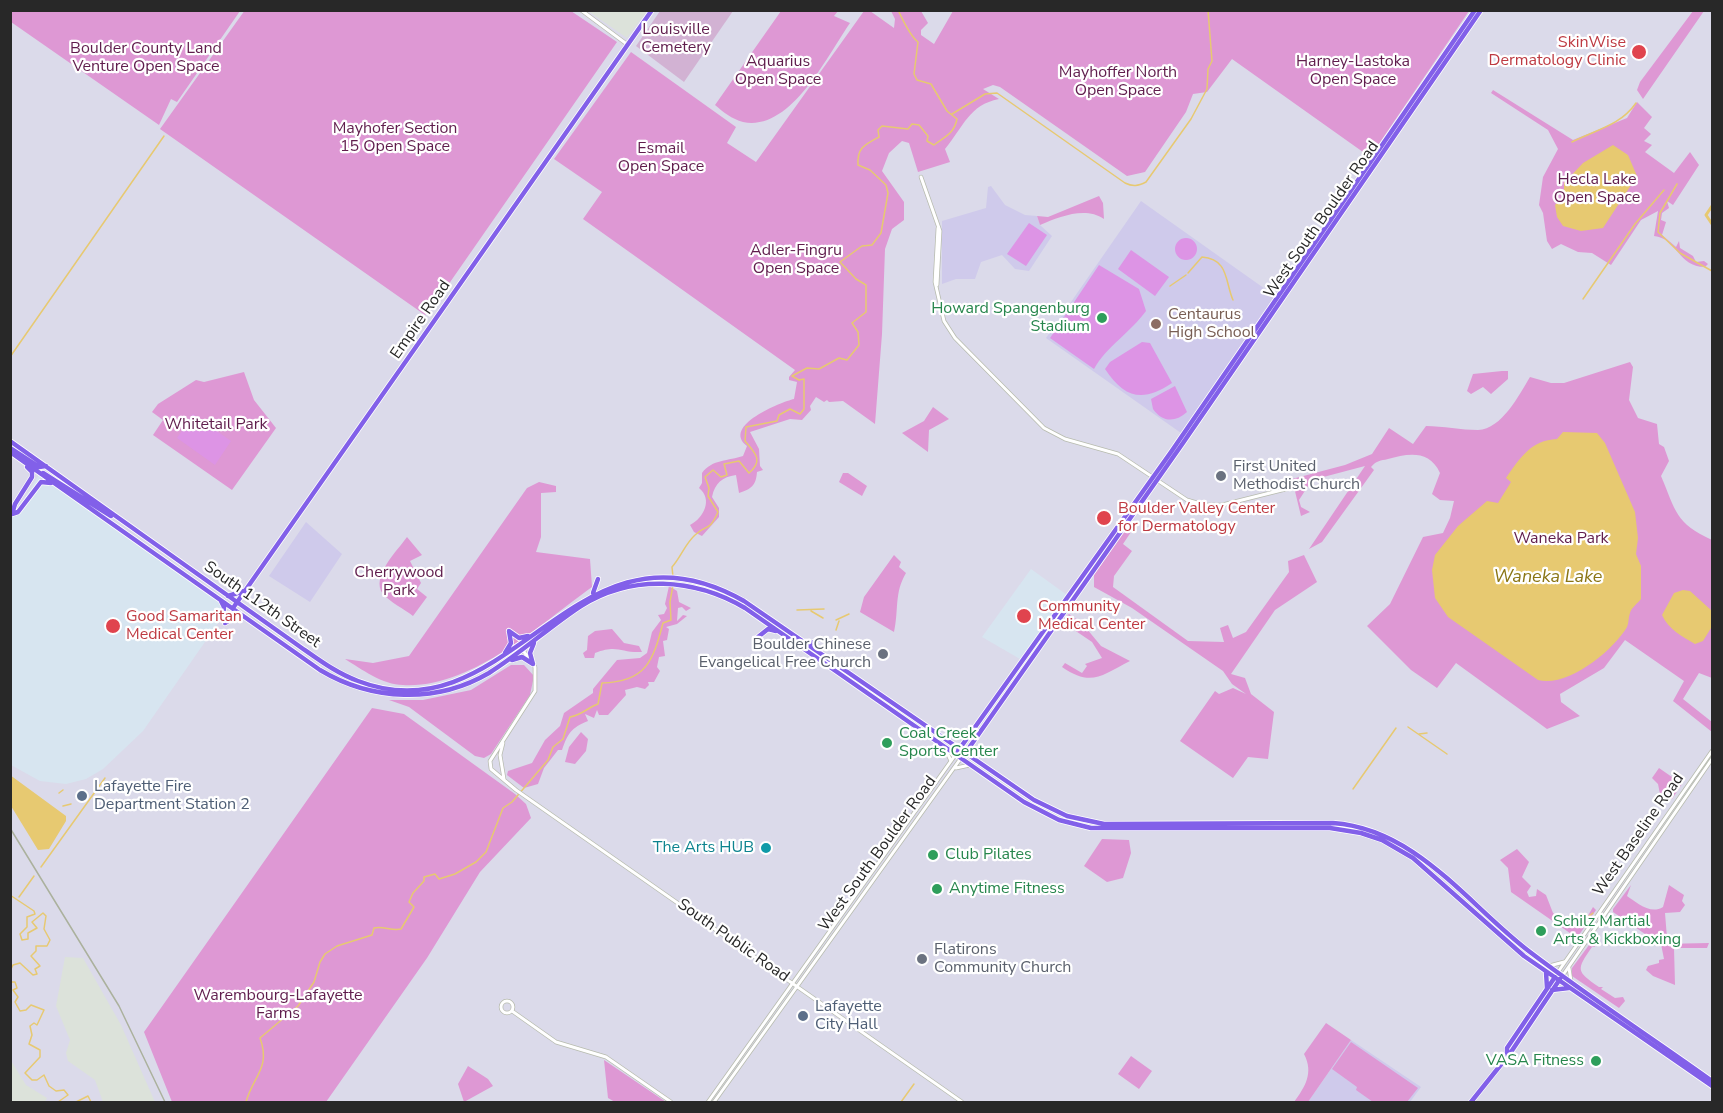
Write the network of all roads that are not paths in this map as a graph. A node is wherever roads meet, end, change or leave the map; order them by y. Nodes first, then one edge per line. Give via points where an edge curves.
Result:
1 (582, 10) edge
2 (652, 10) edge
3 (1475, 10) edge
4 (1481, 10) edge
5 (1468, 24) junction
6 (628, 45) junction
7 (921, 177) dead end
8 (10, 441) edge
9 (10, 452) edge
10 (46, 466) junction
11 (40, 473) junction
12 (1155, 479) junction
13 (57, 485) junction
14 (1290, 488) dead end
15 (118, 520) junction
16 (664, 581) junction
17 (685, 582) junction
18 (615, 585) junction
19 (246, 590) junction
20 (591, 595) junction
21 (228, 596) junction
22 (219, 599) junction
23 (237, 602) junction
24 (233, 608) junction
25 (240, 614) junction
26 (223, 616) dead end
27 (757, 616) junction
28 (225, 622) dead end
29 (544, 627) junction
30 (781, 633) junction
31 (541, 636) junction
32 (803, 641) junction
33 (521, 647) junction
34 (802, 647) junction
35 (813, 648) junction
36 (823, 654) junction
37 (502, 657) junction
38 (533, 663) junction
39 (496, 668) junction
40 (505, 738) junction
41 (966, 740) junction
42 (949, 741) junction
43 (972, 744) junction
44 (944, 746) junction
45 (960, 749) junction
46 (1713, 751) edge
47 (965, 753) junction
48 (956, 754) junction
49 (493, 758) junction
50 (961, 758) junction
51 (500, 759) junction
52 (1713, 759) edge
53 (951, 762) junction
54 (973, 763) junction
55 (501, 768) junction
56 (954, 768) junction
57 (494, 771) junction
58 (504, 779) junction
59 (1566, 962) junction
60 (1549, 966) junction
61 (1569, 966) junction
62 (1546, 972) junction
63 (1561, 974) junction
64 (1557, 979) junction
65 (1571, 981) junction
66 (796, 985) junction
67 (1569, 988) junction
68 (1550, 989) junction
69 (512, 1011) dead end
70 (1713, 1081) edge
71 (1713, 1086) edge
72 (671, 1102) edge
73 (708, 1102) edge
74 (714, 1102) edge
75 (962, 1102) edge
76 (1471, 1102) edge

1 - 6 street
2 - 6 main road, Empire Road
3 - 5 main road
4 - 5 main road
5 - 12 main road, West South Boulder Road
6 - 19 main road, Empire Road
7 - 12 street via 938,228 936,287 948,329 1037,422 1057,436 1118,454
8 - 10 main road, South 112th Street
9 - 10 main road via 39,467
9 - 11 main road, South 112th Street
9 - 13 main road via 33,475 12,514 18,512 41,482
10 - 15 main road, South 112th Street
11 - 13 main road, South 112th Street
11 - 15 main road
12 - 14 street via 1187,500 1213,506
12 - 41 main road, West South Boulder Road
12 - 43 main road, West South Boulder Road
13 - 22 main road, South 112th Street
15 - 21 main road, South 112th Street
16 - 17 main road
16 - 18 main road
16 - 31 main road via 605,594
17 - 27 main road via 722,596
17 - 32 main road via 733,595
18 - 20 main road
18 - 20 main road via 598,579
19 - 21 main road
19 - 23 main road, Empire Road
20 - 29 main road
21 - 23 main road, South 112th Street
22 - 24 main road, South 112th Street
22 - 26 main road via 224,607
23 - 24 main road, Empire Road
23 - 37 main road, South 112th Street via 327,665 378,686 442,686
24 - 25 main road, South 112th Street
25 - 28 main road
25 - 39 main road, South 112th Street via 330,676 369,691 438,693
27 - 30 main road
27 - 30 main road via 763,626 758,637 768,629
29 - 33 main road
29 - 37 main road via 524,638 509,631 511,643
30 - 34 main road
31 - 33 main road
31 - 38 main road via 531,650
32 - 35 main road
32 - 36 main road via 812,643 820,639
33 - 37 main road, South 112th Street
33 - 38 street
33 - 39 main road, South 112th Street
34 - 35 main road
34 - 44 main road
35 - 36 main road
36 - 42 main road
38 - 39 main road via 516,658
38 - 40 street via 536,691
40 - 49 street
40 - 51 street
41 - 42 main road
41 - 45 main road, West South Boulder Road
42 - 45 main road
43 - 47 main road, West South Boulder Road
43 - 54 main road
44 - 48 main road
44 - 53 street
45 - 47 main road
45 - 48 main road, West South Boulder Road
46 - 59 street, West Baseline Road
47 - 50 main road, West South Boulder Road
47 - 54 main road
48 - 50 main road
48 - 53 street, West South Boulder Road
49 - 51 street
49 - 57 street via 489,765
50 - 54 main road
50 - 56 street, West South Boulder Road
51 - 55 street
52 - 61 street, West Baseline Road
53 - 66 street, West South Boulder Road
54 - 56 street
54 - 60 main road via 1046,808 1091,822 1333,823 1371,829 1416,853
54 - 62 main road via 1038,810 1091,828 1330,828 1375,837 1413,858 1508,945
55 - 57 street
55 - 58 street
56 - 66 street, West South Boulder Road
57 - 58 street, South Public Road
58 - 66 street, South Public Road
59 - 60 street
59 - 63 street, West Baseline Road
60 - 63 main road
61 - 63 street, West Baseline Road
61 - 65 street
62 - 64 main road
62 - 68 main road
63 - 64 main road, West Baseline Road
63 - 65 main road
64 - 67 main road
64 - 68 main road, West Baseline Road
65 - 70 main road
66 - 73 street
66 - 74 street
66 - 75 street, South Public Road
67 - 68 main road
67 - 71 main road
68 - 76 main road, West Baseline Road
69 - 72 street via 556,1042 603,1055

